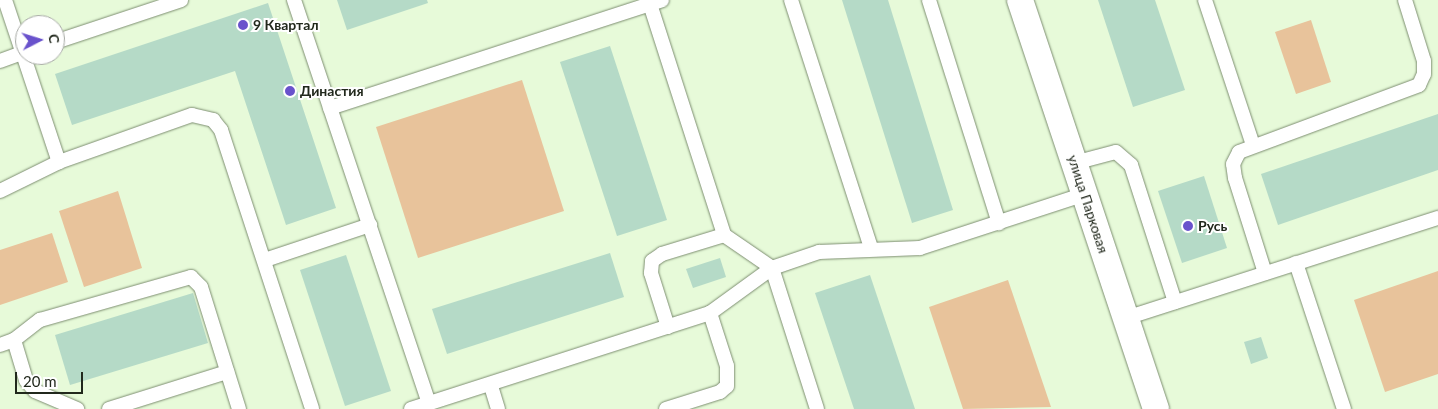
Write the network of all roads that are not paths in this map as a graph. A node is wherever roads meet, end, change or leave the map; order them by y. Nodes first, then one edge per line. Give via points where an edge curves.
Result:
1 (5, 0) edge
2 (181, 0) edge
3 (294, 0) edge
4 (791, 0) edge
5 (929, 0) edge
6 (1020, 0) edge
7 (1205, 0) edge
8 (1405, 0) edge
9 (656, 2) edge
10 (15, 28) edge
11 (65, 39) edge
12 (15, 56) edge
13 (0, 61) edge
14 (28, 65) edge
15 (330, 108) junction
16 (1253, 145) junction
17 (59, 162) junction
18 (1074, 163) junction
19 (0, 192) edge
20 (1085, 194) junction
21 (1438, 218) edge
22 (999, 222) junction
23 (370, 225) junction
24 (724, 235) junction
25 (871, 248) junction
26 (265, 260) junction
27 (1296, 263) junction
28 (772, 268) junction
29 (1264, 274) junction
30 (1175, 302) junction
31 (710, 314) junction
32 (1126, 318) junction
33 (668, 327) junction
34 (14, 340) junction
35 (0, 345) edge
36 (227, 372) junction
37 (491, 386) junction
38 (429, 403) junction
39 (77, 409) edge
40 (109, 409) edge
41 (239, 409) edge
42 (312, 409) edge
43 (411, 409) edge
44 (498, 409) edge
45 (666, 409) edge
46 (817, 409) edge
47 (1156, 409) edge
48 (1344, 409) edge

1 - 10 lane
2 - 11 lane
3 - 15 lane
4 - 25 lane
5 - 22 lane
6 - 18 street, улица Парковая
7 - 16 lane
8 - 16 lane via 1424,61 1424,74 1419,85
9 - 15 lane
9 - 24 lane
12 - 13 lane
14 - 17 lane
15 - 23 lane
16 - 29 lane via 1239,152 1233,164
17 - 19 lane
17 - 26 lane via 192,115 214,120 221,130
18 - 20 street, улица Парковая
18 - 30 lane via 1116,152 1131,165
20 - 22 lane
20 - 32 street, улица Парковая
21 - 27 lane
22 - 25 lane via 920,248
23 - 26 lane
23 - 38 lane
24 - 28 lane
24 - 33 lane via 662,254 652,261 651,273
25 - 28 lane via 832,249
26 - 42 lane
27 - 29 lane
27 - 48 lane
28 - 31 lane
28 - 46 lane
29 - 30 lane
30 - 32 lane
31 - 33 lane
31 - 45 lane via 727,366 727,386 720,392
32 - 47 street, улица Парковая
33 - 37 lane
34 - 35 lane
34 - 36 lane via 40,320 191,277 201,287
34 - 39 lane via 26,380 35,390
36 - 40 lane
36 - 41 lane
37 - 38 lane
37 - 44 lane
38 - 43 lane

